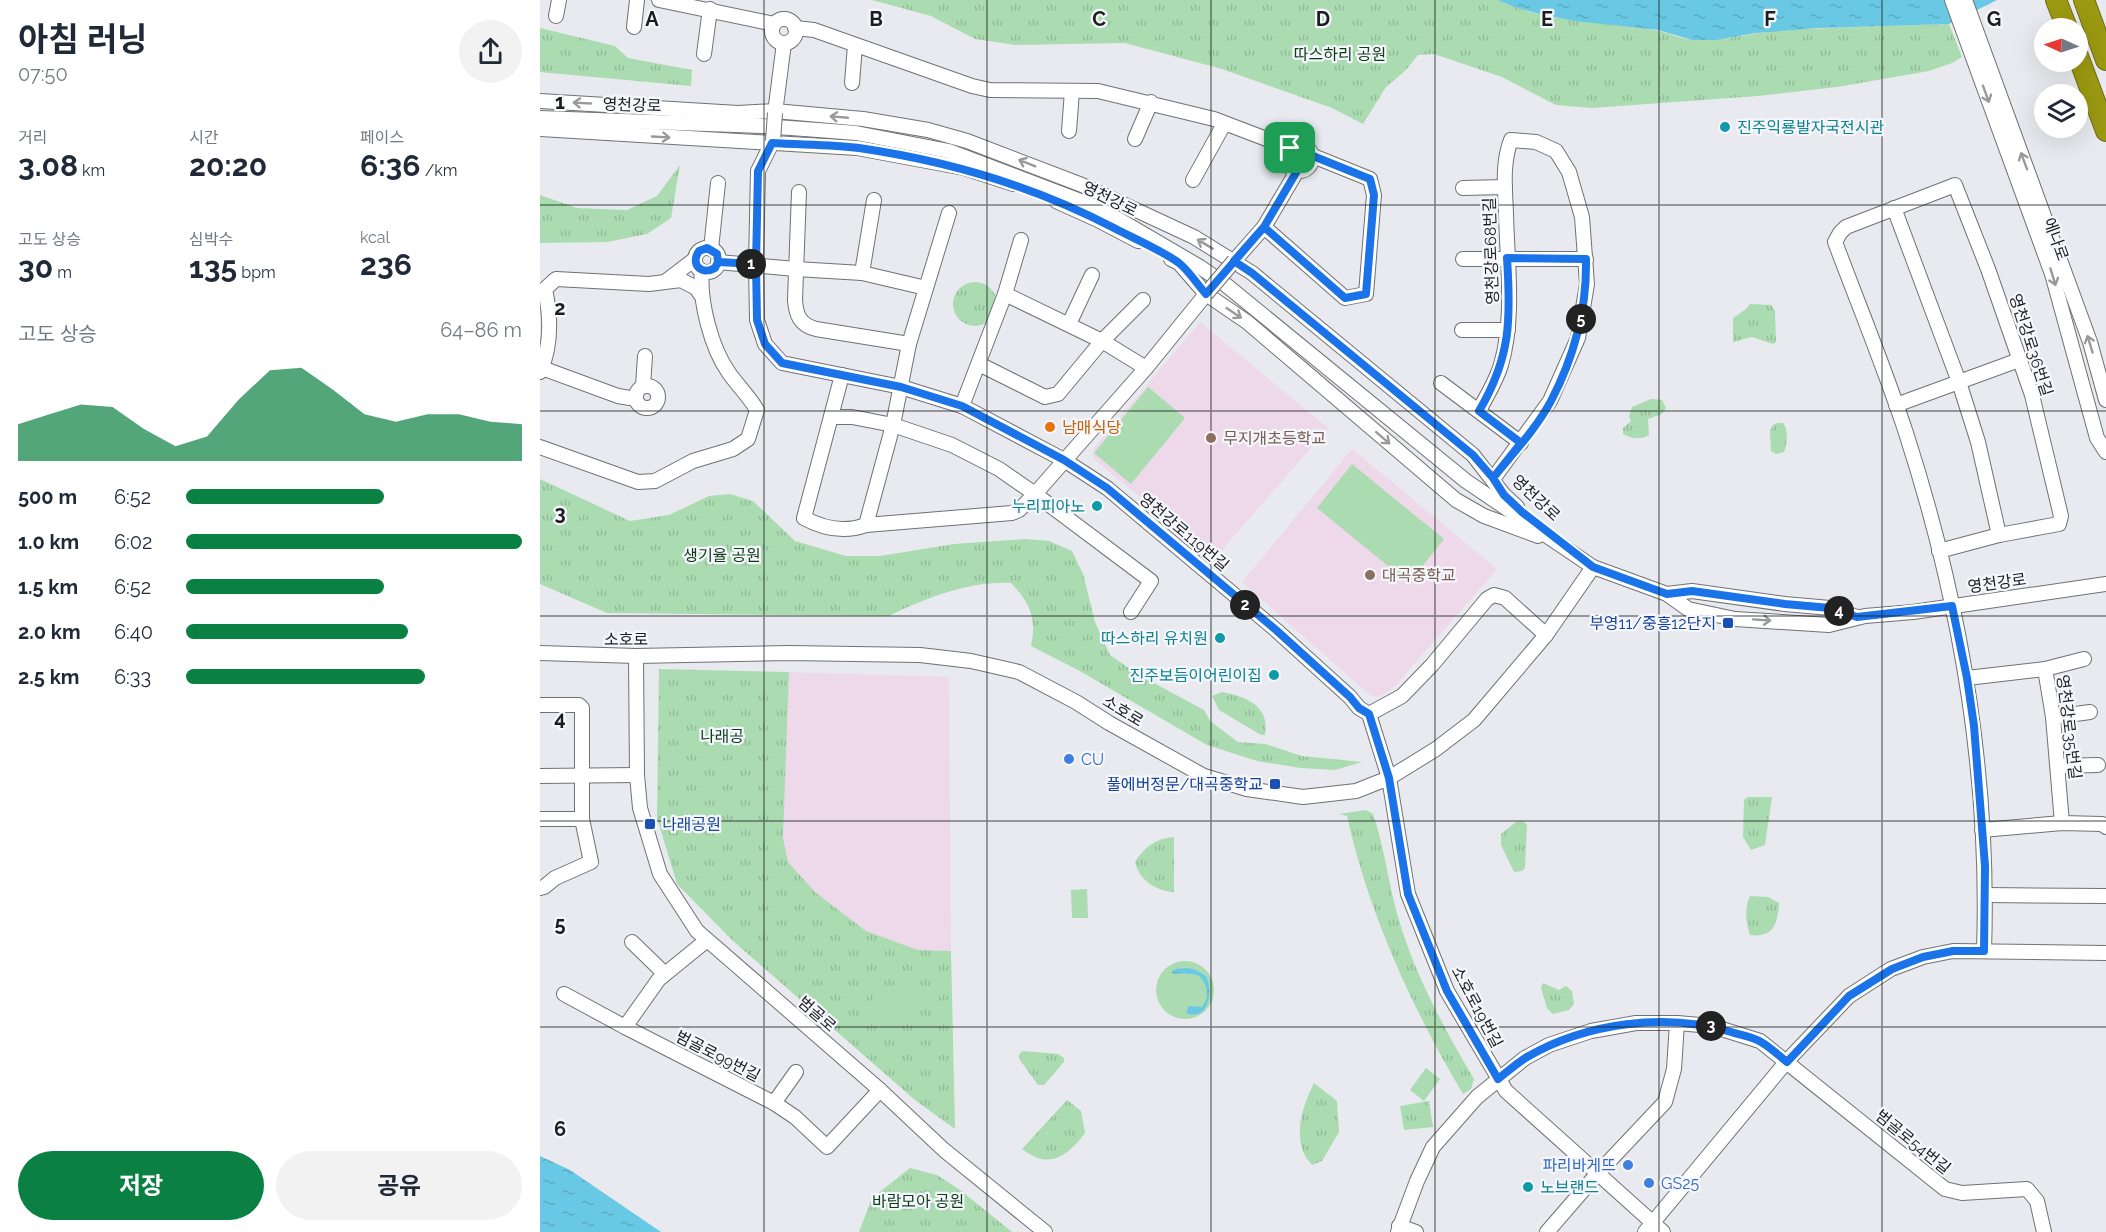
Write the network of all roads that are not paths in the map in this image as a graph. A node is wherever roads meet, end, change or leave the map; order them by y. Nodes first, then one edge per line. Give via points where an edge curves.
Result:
1 (559, 0) edge
2 (637, 0) edge
3 (659, 0) edge
4 (1952, 0) edge
5 (1965, 0) edge
6 (2084, 1) edge
7 (711, 9) junction
8 (555, 16) dead end
9 (774, 24) junction
10 (634, 27) dead end
11 (795, 28) junction
12 (1972, 37) junction
13 (784, 44) junction
14 (855, 45) junction
15 (704, 54) dead end
16 (2106, 60) edge
17 (2084, 72) edge
18 (852, 83) dead end
19 (1072, 90) junction
20 (540, 101) edge
21 (1151, 102) junction
22 (775, 112) junction
23 (540, 118) edge
24 (1224, 124) junction
25 (540, 129) edge
26 (1069, 131) dead end
27 (2106, 131) edge
28 (1135, 139) dead end
29 (773, 142) junction
30 (1290, 148) junction
31 (1313, 156) junction
32 (1297, 171) junction
33 (1192, 180) dead end
34 (718, 183) dead end
35 (1505, 187) junction
36 (1463, 188) dead end
37 (799, 192) dead end
38 (874, 200) dead end
39 (1894, 208) junction
40 (949, 213) dead end
41 (1264, 227) junction
42 (1021, 240) dead end
43 (1507, 258) junction
44 (1463, 259) dead end
45 (1586, 259) junction
46 (1234, 261) junction
47 (756, 264) junction
48 (705, 266) junction
49 (796, 269) junction
50 (862, 273) junction
51 (1092, 275) dead end
52 (681, 280) junction
53 (666, 281) junction
54 (926, 288) junction
55 (1005, 294) junction
56 (1206, 294) junction
57 (703, 300) junction
58 (1143, 300) dead end
59 (1069, 324) junction
60 (1462, 330) dead end
61 (1508, 330) junction
62 (1102, 342) junction
63 (909, 344) junction
64 (645, 356) dead end
65 (2019, 360) junction
66 (979, 364) junction
67 (1146, 368) junction
68 (541, 370) edge
69 (842, 375) junction
70 (1959, 382) junction
71 (1441, 383) dead end
72 (643, 386) junction
73 (901, 387) junction
74 (636, 399) junction
75 (2106, 400) edge
76 (1896, 405) junction
77 (962, 406) junction
78 (1479, 411) junction
79 (831, 417) junction
80 (893, 426) junction
81 (1521, 443) junction
82 (540, 447) edge
83 (2106, 452) edge
84 (1064, 460) junction
85 (1493, 478) junction
86 (1035, 494) junction
87 (866, 525) junction
88 (1999, 535) junction
89 (1570, 550) junction
90 (1939, 551) junction
91 (1593, 567) junction
92 (2106, 584) edge
93 (1667, 594) junction
94 (1952, 606) junction
95 (1131, 612) dead end
96 (1857, 617) junction
97 (1546, 635) junction
98 (540, 653) edge
99 (636, 656) junction
100 (2084, 659) dead end
101 (2045, 669) junction
102 (1967, 678) junction
103 (540, 705) edge
104 (2090, 712) dead end
105 (1369, 714) junction
106 (2053, 717) junction
107 (2098, 765) dead end
108 (2058, 766) junction
109 (637, 775) junction
110 (540, 776) edge
111 (582, 776) junction
112 (1389, 778) junction
113 (540, 819) edge
114 (582, 819) junction
115 (2062, 823) junction
116 (2106, 827) edge
117 (1982, 830) junction
118 (540, 888) edge
119 (1986, 894) junction
120 (2106, 896) edge
121 (707, 940) junction
122 (632, 942) dead end
123 (1984, 951) junction
124 (2106, 953) edge
125 (665, 974) junction
126 (564, 994) dead end
127 (1677, 1023) junction
128 (625, 1027) junction
129 (1787, 1062) junction
130 (796, 1072) dead end
131 (1498, 1079) junction
132 (880, 1090) junction
133 (774, 1102) junction
134 (1598, 1173) junction
135 (1399, 1229) edge
136 (1654, 1229) edge
137 (1045, 1232) edge
138 (1416, 1232) edge
139 (1547, 1232) edge
140 (2044, 1232) edge

1 - 8 street
2 - 10 street
3 - 7 street
4 - 12 street
5 - 12 street
6 - 16 highway
7 - 9 street
7 - 15 street
9 - 11 street via 788,20
9 - 13 street via 774,38
11 - 13 street via 793,39
11 - 14 street via 814,30
75 -> 12 street, 에나로 via 2090,342
12 -> 83 street, 에나로 via 2052,274 2097,438
13 - 22 street
14 - 18 street
14 - 19 street via 990,90
17 - 27 highway
19 - 21 street
19 - 26 street
22 -> 20 street, 영천강로
21 - 24 street
21 - 28 street
22 - 29 street, bridge
46 -> 22 street, 영천강로 via 1194,237 1082,185 967,141 863,119
23 - 89 street, 영천강로 via 856,133 949,151 1099,208 1226,285 1466,481
24 - 30 street
24 - 33 street
25 -> 29 street, 영천강로
29 - 47 street, 영천강로119번길 via 758,171
29 - 56 street, 영천강로 via 857,148 910,157 964,168 1008,183 1098,220 1179,263
30 - 31 street via 1302,145
30 - 32 street via 1287,164
31 - 32 street via 1309,167
31 - 41 street via 1370,179 1374,195 1366,294 1345,298
32 - 41 street
34 - 48 street via 711,249 702,249
35 - 36 street
35 - 43 street, 영천강로68번길
35 - 45 street, 영천강로68번길 via 1506,153 1511,140 1536,142 1556,152 1573,183 1582,216
37 - 49 street
38 - 50 street
39 - 65 street, 영천강로36번길 via 1955,185
39 - 70 street
39 - 76 street, 영천강로36번길 via 1846,227 1836,242
40 - 54 street
41 - 46 street
42 - 55 street
43 - 44 street
43 - 45 street
43 - 61 street, 영천강로68번길
45 - 81 street, 영천강로68번길 via 1587,284 1578,338 1550,401
46 - 56 street, bridge
46 - 85 street, 영천강로 via 1473,455
47 - 48 street
47 - 49 street
47 - 69 street, 영천강로119번길 via 757,320 765,344 782,363
48 - 52 street
48 - 53 street
48 - 57 street via 709,296
49 - 50 street
49 - 63 street via 796,313 803,324
50 - 54 street
51 - 59 street
52 - 53 street
52 - 57 street via 696,288
53 - 68 street via 650,284 556,279 545,289 550,313 549,345
54 - 63 street
55 - 59 street
55 - 66 street
56 - 67 street
56 -> 89 street, 영천강로 via 1247,322 1456,500 1484,516
57 - 82 street via 716,351 757,410 748,439 655,481 638,482
58 - 62 street
59 - 62 street
60 - 61 street
61 - 78 street, 영천강로68번길 via 1501,365
62 - 66 street via 1058,394 1045,397
62 - 67 street
63 - 73 street
64 - 72 street
65 - 70 street
65 - 88 street, 영천강로36번길 via 2061,516 2059,524
66 - 77 street
67 - 84 street
68 - 74 street
69 - 73 street, 영천강로119번길
69 - 79 street
70 - 76 street
70 - 88 street via 1978,442
71 - 78 street
72 - 74 street
72 - 74 street via 657,391 657,402 644,408
73 - 77 street, 영천강로119번길
73 - 80 street
76 - 90 street, 영천강로36번길
77 - 84 street, 영천강로119번길
78 - 81 street
79 - 80 street via 852,417
79 - 87 street via 804,518 832,529 851,530
80 - 86 street via 952,445 999,469
80 - 87 street
81 - 85 street, 영천강로68번길
84 - 86 street
84 - 105 street, 영천강로119번길 via 1107,488
85 - 89 street, 영천강로 via 1522,512
86 - 87 street via 1012,513
86 - 95 street via 1151,581
88 - 90 street, 영천강로36번길
89 - 91 street, 영천강로
90 - 94 street, 영천강로36번길
91 - 93 street, 영천강로
91 - 97 street, 소호로
92 - 94 street, 영천강로
93 - 96 street, 영천강로 via 1692,591 1830,608
93 -> 96 street, 영천강로 via 1688,609 1735,619 1829,625
94 - 96 street, 영천강로
94 - 102 street
97 - 105 street via 1505,598 1494,595 1402,696
97 - 112 street, 소호로 via 1474,720
98 - 99 street, 소호로
99 - 109 street, 범골로
99 - 112 street, 소호로 via 789,653 920,655 971,660 1019,672 1204,776 1247,789 1303,797 1356,790
100 - 101 street
101 - 102 street, 영천강로35번길
101 - 106 street, 영천강로35번길
102 - 117 street
103 - 111 street via 582,708
104 - 106 street
105 - 112 street
106 - 108 street, 영천강로35번길
107 - 108 street
108 - 115 street, 영천강로35번길
109 - 111 street
109 - 121 street, 범골로 via 640,808 660,874
110 - 111 street
111 - 114 street
112 - 131 street, 소호로19번길 via 1408,894 1447,991
113 - 114 street
114 - 118 street via 591,862
115 - 116 street
115 - 117 street
117 - 119 street
119 - 120 street
119 - 123 street
121 - 125 street
121 - 132 street, 범골로
122 - 125 street
123 - 124 street
123 - 129 street via 1953,951 1892,969 1849,996
125 - 128 street
126 - 128 street, 범골로99번길
127 - 129 street via 1712,1026 1760,1041
127 - 131 street via 1636,1023 1591,1031 1525,1058
127 - 134 street via 1674,1069 1665,1102
128 - 133 street, 범골로99번길
129 - 136 street
129 - 140 street, 범골로54번길 via 1944,1189 1962,1193 2027,1189 2037,1201
130 - 133 street
131 - 134 street, 소호로19번길 via 1506,1091
131 - 135 street via 1477,1096 1433,1147
132 - 133 street, 범골로99번길 via 827,1147
132 - 137 street, 범골로 via 944,1150
134 - 136 street, 소호로19번길
134 - 139 street
135 - 138 street

